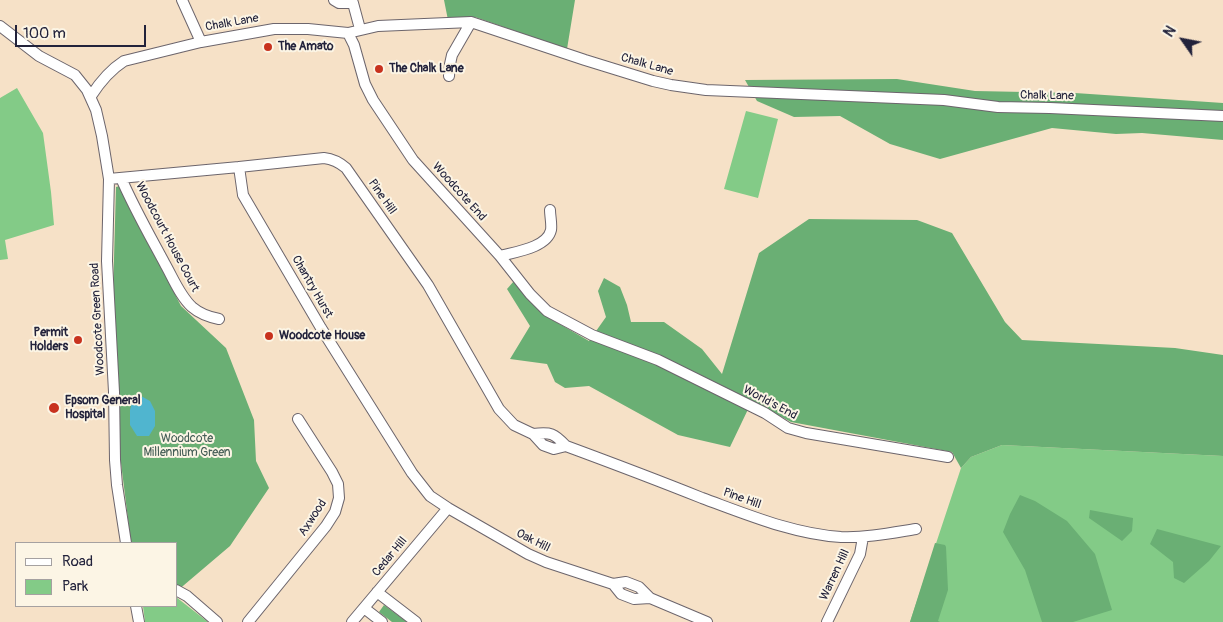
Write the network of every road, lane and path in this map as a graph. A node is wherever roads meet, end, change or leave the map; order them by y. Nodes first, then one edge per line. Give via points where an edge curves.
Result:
1 (182, 0) edge
2 (334, 0) edge
3 (471, 22) junction
4 (0, 26) edge
5 (360, 29) junction
6 (348, 32) junction
7 (201, 42) junction
8 (449, 76) dead end
9 (91, 96) junction
10 (1223, 116) edge
11 (239, 167) junction
12 (121, 178) junction
13 (109, 179) junction
14 (550, 210) dead end
15 (500, 256) junction
16 (219, 320) dead end
17 (592, 335) joint
18 (298, 419) dead end
19 (948, 457) dead end
20 (448, 508) junction
21 (916, 529) dead end
22 (863, 537) junction
23 (126, 542) edge
24 (178, 591) edge
25 (377, 592) junction
26 (136, 607) edge
27 (364, 608) junction
28 (139, 622) edge
29 (217, 622) edge
30 (248, 622) edge
31 (352, 622) edge
32 (382, 622) edge
33 (416, 622) edge
34 (707, 622) edge
35 (827, 622) edge

1 - 7 street
2 - 5 street via 353,3
3 - 5 street, Chalk Lane
3 - 8 street via 452,55
3 - 10 street, Chalk Lane via 653,81 706,90
4 - 9 street, Woodcote Green Road via 48,62 76,76
5 - 6 street, Chalk Lane
6 - 7 street, Chalk Lane via 274,28
6 - 15 street, Woodcote End via 373,100 413,160
7 - 9 street, Chalk Lane via 124,61 115,66
9 - 13 street, Woodcote Green Road
11 - 12 street, Pine Hill
11 - 20 street, Chantry Hurst via 242,195 321,328 412,473 430,496
11 - 22 street, Pine Hill via 324,158 346,168 428,285 499,409 514,424 534,434 548,433 558,437 566,446 743,513 793,529 840,537
12 - 13 street, Pine Hill
12 - 16 street, Woodcourt House Court via 186,301 204,315
13 - 23 street, Woodcote Green Road via 107,260 115,460
14 - 15 street via 551,230 543,241 537,246
15 - 17 street, Woodcote End via 547,311
17 - 19 street, World's End via 658,360 765,413 788,428
18 - 30 street, Axwood via 332,472 338,484 339,498 326,526
20 - 25 street, Cedar Hill
20 - 34 street, Oak Hill via 546,562 613,584 626,582 639,587 650,598
21 - 22 street, Pine Hill
22 - 35 street, Warren Hill via 860,554
24 - 29 street
25 - 27 street, Cedar Hill
25 - 33 street
26 - 28 street
27 - 31 street, Cedar Hill
27 - 32 street

